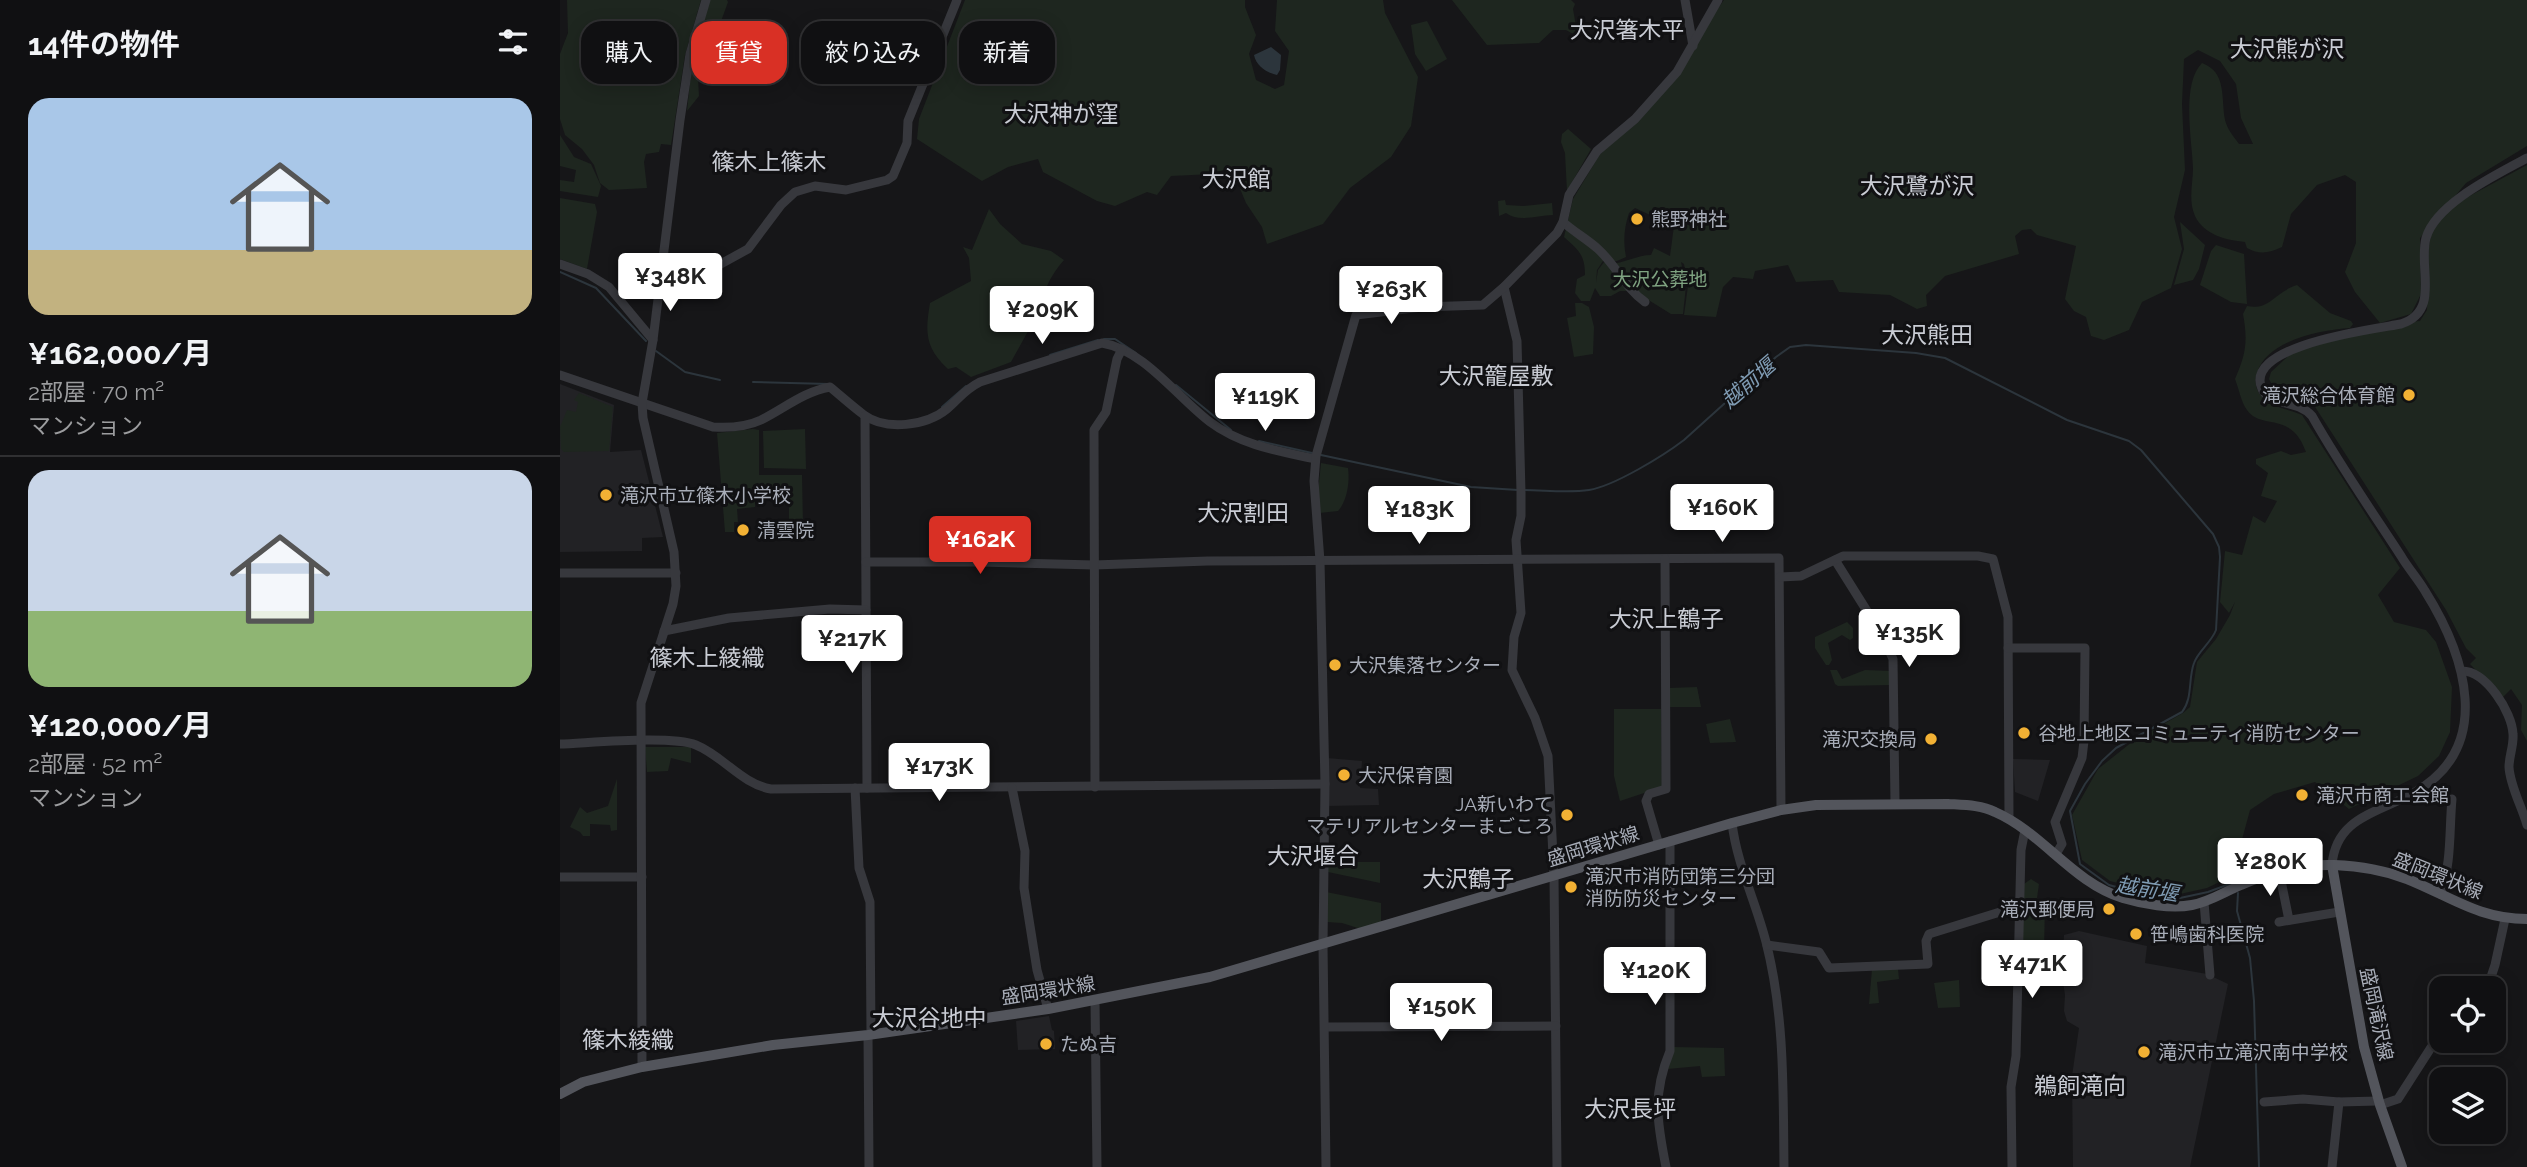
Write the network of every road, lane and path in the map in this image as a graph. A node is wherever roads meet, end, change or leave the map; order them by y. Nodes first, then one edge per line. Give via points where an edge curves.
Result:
1 (706, 0) edge
2 (957, 0) edge
3 (1685, 0) edge
4 (1718, 0) edge
5 (1693, 46) junction
6 (2527, 158) edge
7 (1563, 222) junction
8 (560, 264) edge
9 (660, 283) junction
10 (1504, 287) junction
11 (1645, 302) dead end
12 (653, 340) junction
13 (1122, 349) junction
14 (560, 375) edge
15 (642, 403) junction
16 (865, 416) junction
17 (1316, 455) junction
18 (1665, 559) junction
19 (1835, 560) junction
20 (1320, 561) junction
21 (1517, 561) junction
22 (866, 562) junction
23 (1094, 565) junction
24 (560, 573) edge
25 (676, 573) junction
26 (1780, 577) junction
27 (866, 610) junction
28 (664, 631) junction
29 (2008, 648) junction
30 (2462, 671) junction
31 (640, 741) junction
32 (560, 744) edge
33 (1325, 784) junction
34 (1095, 787) junction
35 (855, 788) junction
36 (867, 788) junction
37 (1012, 788) junction
38 (2452, 799) dead end
39 (1895, 803) junction
40 (1781, 810) junction
41 (2009, 819) junction
42 (1732, 823) junction
43 (2527, 825) edge
44 (2025, 830) junction
45 (1664, 843) junction
46 (2056, 854) junction
47 (2332, 865) junction
48 (2279, 871) junction
49 (1554, 876) junction
50 (560, 877) edge
51 (642, 877) junction
52 (2440, 894) junction
53 (2204, 902) junction
54 (2339, 912) junction
55 (2020, 913) junction
56 (2505, 919) junction
57 (2527, 919) edge
58 (2290, 920) junction
59 (2279, 922) dead end
60 (1323, 945) junction
61 (1767, 945) junction
62 (2210, 975) dead end
63 (2491, 976) edge
64 (1095, 1000) junction
65 (1048, 1009) junction
66 (1556, 1026) junction
67 (1326, 1027) junction
68 (870, 1034) junction
69 (2429, 1051) edge
70 (642, 1067) junction
71 (560, 1094) edge
72 (2264, 1102) dead end
73 (2339, 1102) junction
74 (2379, 1103) junction
75 (869, 1167) edge
76 (1097, 1167) edge
77 (1326, 1167) edge
78 (1557, 1167) edge
79 (1666, 1167) edge
80 (1784, 1167) edge
81 (2012, 1167) edge
82 (2332, 1167) edge
83 (2402, 1167) edge

1 - 9 street via 690,54
2 - 9 street via 908,121 907,143 893,176 846,190 803,188 781,205 741,255 687,288
3 - 5 street
4 - 5 street
5 - 7 street via 1677,72 1635,119 1597,151 1569,195
6 - 30 street via 2474,188 2435,221 2426,236 2423,307 2415,317 2299,346 2267,363 2261,374 2266,395 2297,404 2312,416 2425,590 2451,638
7 - 10 street
7 - 11 street via 1597,248
8 - 12 street via 609,287
9 - 12 street
10 - 17 street via 1483,305 1356,315
10 - 21 street via 1517,341 1521,516
12 - 15 street
13 - 16 street via 1102,343 980,382 964,390 946,410 923,420 897,425
13 - 17 street via 1234,438 1255,446
13 - 23 street via 1106,412 1094,430
14 - 15 street
15 - 16 street via 687,420 728,428 751,424 811,390 830,387
15 - 25 street
16 - 22 street
17 - 20 street
18 - 21 street
18 - 26 street via 1779,558
18 - 45 street via 1666,789 1649,794 1646,801
19 - 26 street via 1801,576
19 - 29 street via 1843,556 1993,559 2008,617
19 - 39 street via 1893,659
20 - 21 street
20 - 23 street
20 - 33 street
21 - 49 street via 1521,613 1512,670 1548,756
22 - 23 street
22 - 27 street
23 - 34 street
24 - 25 street
25 - 28 street
26 - 40 street
27 - 28 street via 729,618
27 - 36 street
28 - 31 street via 641,703
29 - 41 street
29 - 46 street via 2085,648 2082,758 2055,822 2062,844
30 - 43 street via 2474,673 2509,714 2514,737 2509,766
30 - 47 street via 2464,724 2449,763 2433,782 2354,822 2333,853
31 - 32 street
31 - 35 street via 696,745 763,788
31 - 51 street
33 - 34 street
33 - 60 street
34 - 37 street
35 - 36 street
35 - 68 street via 858,863 870,902
36 - 37 street
37 - 65 street via 1025,851 1024,887 1037,970
38 - 52 street via 2450,858
39 - 40 main road, 盛岡環状線
39 - 41 main road, 盛岡環状線 via 1969,805
40 - 42 main road, 盛岡環状線
41 - 44 main road, 盛岡環状線
42 - 45 main road, 盛岡環状線
42 - 61 street
44 - 46 main road, 盛岡環状線
44 - 55 street
45 - 49 main road, 盛岡環状線
45 - 79 street via 1670,1051 1661,1073 1656,1109
46 - 53 main road, 盛岡環状線 via 2100,889 2123,898 2176,906
47 - 48 main road, 盛岡環状線
47 - 52 main road, 盛岡環状線 via 2380,870
47 - 54 main road, 盛岡滝沢線
48 - 53 main road, 盛岡環状線
48 - 58 street
49 - 60 main road, 盛岡環状線
49 - 66 street
50 - 51 street
51 - 70 street
52 - 56 main road, 盛岡環状線
53 - 62 street
54 - 58 street
54 - 74 main road, 盛岡滝沢線
55 - 61 street via 2000,912 1929,934 1928,964 1829,968 1819,952
55 - 81 street via 2011,1087
56 - 57 main road, 盛岡環状線
56 - 63 street
58 - 59 street
60 - 64 main road, 盛岡環状線 via 1210,977
60 - 67 street
61 - 80 street via 1783,1040
64 - 65 main road, 盛岡環状線
64 - 76 street
65 - 68 main road, 盛岡環状線
66 - 67 street
66 - 78 street
67 - 77 street
68 - 70 main road, 盛岡環状線
68 - 75 street
69 - 74 street via 2398,1099
70 - 71 main road, 盛岡環状線 via 583,1082
72 - 73 street
73 - 74 street
73 - 82 street
74 - 83 main road, 盛岡滝沢線

